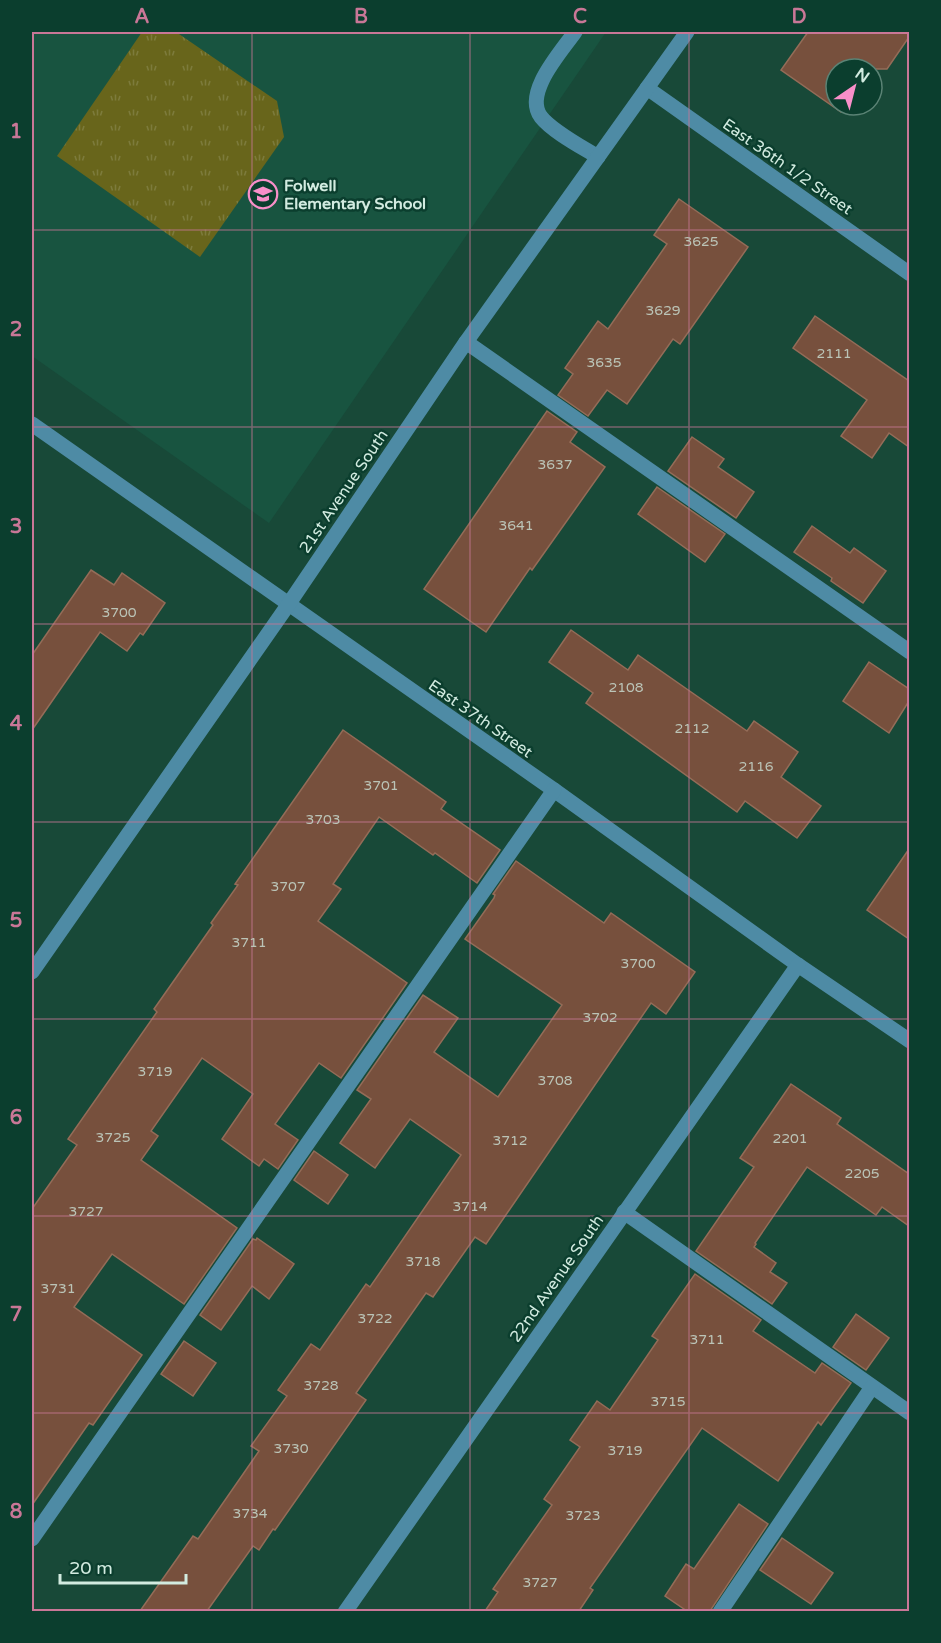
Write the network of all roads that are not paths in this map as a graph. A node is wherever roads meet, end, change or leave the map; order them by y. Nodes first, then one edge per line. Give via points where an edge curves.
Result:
1 (575, 32) edge
2 (687, 32) edge
3 (647, 88) junction
4 (598, 158) junction
5 (909, 274) edge
6 (466, 342) junction
7 (32, 424) edge
8 (288, 605) junction
9 (909, 652) edge
10 (554, 790) junction
11 (798, 965) junction
12 (32, 972) edge
13 (909, 1041) edge
14 (624, 1212) junction
15 (872, 1387) junction
16 (909, 1413) edge
17 (32, 1539) edge
18 (345, 1611) edge
19 (720, 1611) edge

1 - 4 street via 535,96 541,116 553,128
2 - 3 street, 21st Avenue South
3 - 4 street, 21st Avenue South
3 - 5 street, East 36th 1/2 Street
4 - 6 street, 21st Avenue South
6 - 8 street, 21st Avenue South
6 - 9 street
7 - 8 street, East 37th Street
8 - 10 street, East 37th Street
8 - 12 street, 21st Avenue South
10 - 11 street, East 37th Street
10 - 17 street
11 - 13 street, East 37th Street
11 - 14 street, 22nd Avenue South
14 - 15 street
14 - 18 street, 22nd Avenue South
15 - 16 street
15 - 19 street

